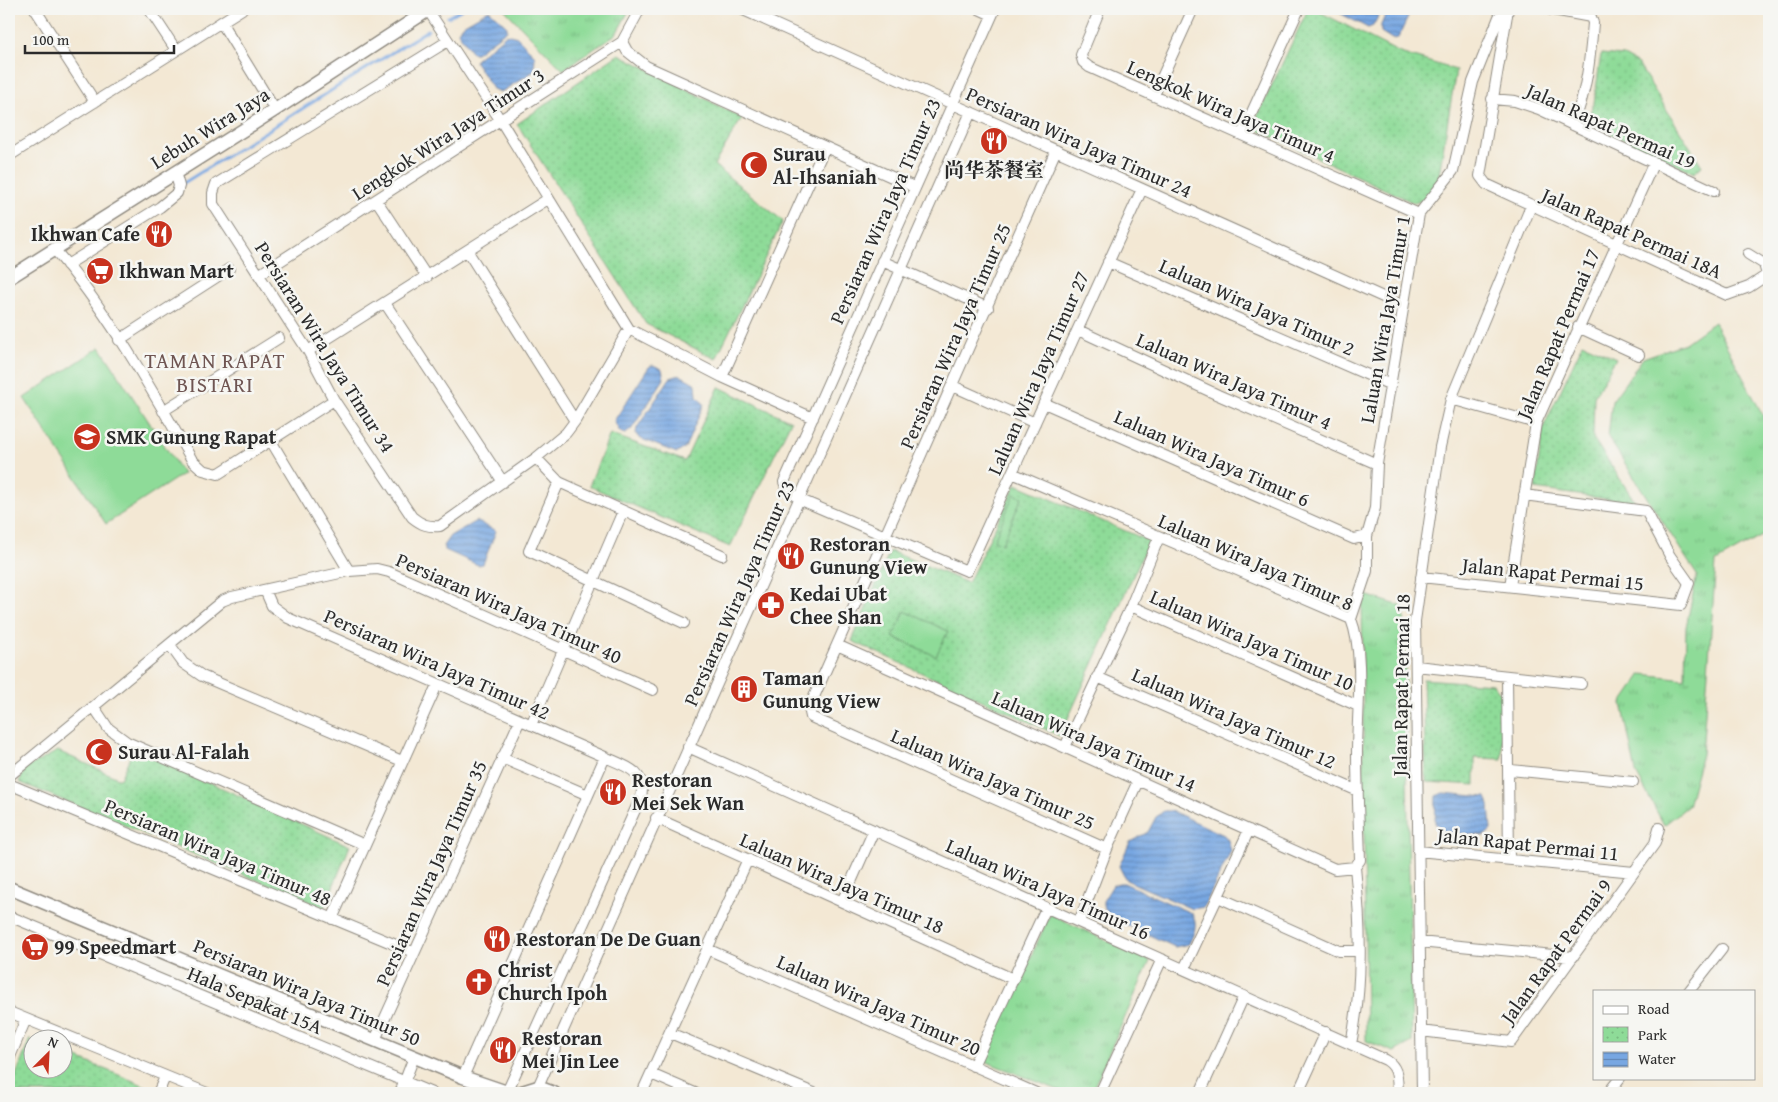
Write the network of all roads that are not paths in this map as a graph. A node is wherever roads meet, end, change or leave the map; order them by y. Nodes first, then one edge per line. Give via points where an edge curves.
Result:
1 (35, 9) edge
2 (149, 9) edge
3 (242, 9) edge
4 (429, 9) edge
5 (640, 9) edge
6 (741, 9) edge
7 (979, 9) edge
8 (1100, 9) edge
9 (1193, 9) edge
10 (1299, 9) edge
11 (1548, 9) edge
12 (993, 12) edge
13 (1507, 12) edge
14 (221, 22) junction
15 (448, 41) junction
16 (622, 42) junction
17 (176, 50) junction
18 (1154, 95) junction
19 (1492, 99) junction
20 (95, 102) junction
21 (952, 104) junction
22 (275, 110) junction
23 (971, 112) junction
24 (501, 121) junction
25 (1573, 125) junction
26 (1242, 134) junction
27 (825, 147) junction
28 (1056, 150) junction
29 (10, 152) edge
30 (1654, 162) junction
31 (175, 172) junction
32 (914, 187) junction
33 (1142, 189) junction
34 (1714, 191) dead end
35 (548, 199) junction
36 (376, 200) junction
37 (1531, 206) junction
38 (1419, 214) junction
39 (1616, 244) junction
40 (54, 249) junction
41 (468, 252) junction
42 (1748, 254) dead end
43 (882, 261) junction
44 (1108, 262) junction
45 (67, 264) junction
46 (229, 269) dead end
47 (902, 269) junction
48 (260, 274) junction
49 (427, 277) junction
50 (9, 278) edge
51 (385, 303) junction
52 (1403, 306) junction
53 (988, 308) junction
54 (1578, 327) junction
55 (628, 329) junction
56 (1078, 330) junction
57 (279, 338) dead end
58 (119, 340) junction
59 (308, 351) junction
60 (1639, 355) dead end
61 (722, 377) junction
62 (1391, 385) junction
63 (952, 386) junction
64 (1451, 399) junction
65 (334, 400) junction
66 (1044, 404) junction
67 (163, 411) junction
68 (813, 418) junction
69 (575, 422) junction
70 (1035, 423) junction
71 (1536, 423) junction
72 (271, 441) junction
73 (536, 458) junction
74 (1377, 464) junction
75 (1012, 473) junction
76 (503, 482) junction
77 (559, 482) junction
78 (1524, 495) junction
79 (801, 500) junction
80 (623, 511) junction
81 (885, 535) junction
82 (1366, 536) junction
83 (1159, 537) junction
84 (722, 555) dead end
85 (349, 571) junction
86 (1421, 577) junction
87 (594, 581) junction
88 (1510, 586) junction
89 (265, 590) junction
90 (1131, 606) junction
91 (1351, 619) junction
92 (684, 623) dead end
93 (170, 645) junction
94 (837, 645) junction
95 (565, 651) junction
96 (1416, 666) junction
97 (1507, 676) junction
98 (1097, 677) junction
99 (1581, 684) dead end
100 (437, 685) junction
101 (653, 690) dead end
102 (1358, 706) junction
103 (94, 707) junction
104 (811, 716) joint
105 (520, 720) junction
106 (531, 725) junction
107 (688, 747) junction
108 (1065, 747) junction
109 (605, 757) junction
110 (502, 758) junction
111 (402, 761) junction
112 (1510, 770) junction
113 (9, 776) edge
114 (1138, 781) junction
115 (1633, 782) dead end
116 (9, 784) edge
117 (1358, 791) junction
118 (588, 795) junction
119 (656, 818) junction
120 (1659, 828) dead end
121 (874, 830) junction
122 (1249, 830) junction
123 (365, 845) junction
124 (1107, 849) junction
125 (1418, 851) junction
126 (748, 859) junction
127 (1509, 860) junction
128 (1355, 867) junction
129 (1634, 872) junction
130 (9, 888) edge
131 (1218, 897) junction
132 (842, 902) junction
133 (1046, 908) junction
134 (9, 916) edge
135 (332, 919) junction
136 (1079, 922) junction
137 (1419, 942) junction
138 (707, 949) junction
139 (1722, 949) dead end
140 (1359, 951) junction
141 (413, 952) junction
142 (1573, 956) junction
143 (1162, 959) junction
144 (1184, 969) junction
145 (1013, 979) junction
146 (1690, 990) edge
147 (1244, 996) junction
148 (9, 1012) edge
149 (26, 1019) junction
150 (1421, 1031) junction
151 (1326, 1032) junction
152 (670, 1033) junction
153 (375, 1040) junction
154 (1351, 1044) junction
155 (414, 1057) junction
156 (9, 1059) edge
157 (973, 1066) junction
158 (651, 1074) junction
159 (165, 1077) junction
160 (463, 1077) junction
161 (1618, 1080) edge
162 (405, 1082) junction
163 (538, 1087) junction
164 (507, 1092) junction
165 (158, 1093) edge
166 (207, 1093) edge
167 (400, 1093) edge
168 (432, 1093) edge
169 (554, 1093) edge
170 (642, 1093) edge
171 (695, 1093) edge
172 (814, 1093) edge
173 (1036, 1093) edge
174 (1100, 1093) edge
175 (1200, 1093) edge
176 (1298, 1093) edge
177 (1398, 1093) edge
178 (1422, 1093) edge
179 (1608, 1093) edge

1 - 20 street
2 - 17 street
3 - 14 street
4 - 15 street
4 - 22 street, Lebuh Wira Jaya
5 - 16 street, Lengkok Wira Jaya Timur 3
6 - 21 street, Persiaran Wira Jaya Timur 24
7 - 12 street
8 - 18 street, Lengkok Wira Jaya Timur 4 via 1081,55 1083,62
9 - 18 street
10 - 26 street
11 - 25 street via 1591,17 1593,23 1589,72
12 - 21 street, Persiaran Wira Jaya Timur 23
13 - 19 street
13 - 38 street, Laluan Wira Jaya Timur 1 via 1499,17 1480,62 1453,171
14 - 17 street
14 - 22 street
15 - 24 street
15 - 48 street, Persiaran Wira Jaya Timur 34 via 216,184 213,204
16 - 24 street, Lengkok Wira Jaya Timur 3
16 - 27 street via 646,66
17 - 20 street
18 - 26 street, Lengkok Wira Jaya Timur 4
19 - 25 street, Jalan Rapat Permai 19 via 1523,104
19 - 37 street, Jalan Rapat Permai 18A via 1480,176 1483,181
20 - 29 street
21 - 23 street, Persiaran Wira Jaya Timur 24
21 - 32 street, Persiaran Wira Jaya Timur 23
22 - 31 street, Lebuh Wira Jaya
23 - 28 street, Persiaran Wira Jaya Timur 24
23 - 47 street, Persiaran Wira Jaya Timur 23
24 - 35 street
24 - 36 street, Lengkok Wira Jaya Timur 3
25 - 30 street, Jalan Rapat Permai 19
26 - 38 street, Lengkok Wira Jaya Timur 4
27 - 32 street
27 - 61 street
28 - 33 street, Persiaran Wira Jaya Timur 24
28 - 53 street, Persiaran Wira Jaya Timur 25
30 - 34 street, Jalan Rapat Permai 19
30 - 39 street, Jalan Rapat Permai 17
31 - 40 street, Lebuh Wira Jaya
31 - 45 street via 179,186 177,193 160,207
32 - 43 street, Persiaran Wira Jaya Timur 23
33 - 44 street, Laluan Wira Jaya Timur 27
33 - 52 street, Persiaran Wira Jaya Timur 24
35 - 41 street
35 - 55 street
36 - 48 street, Lengkok Wira Jaya Timur 3
36 - 49 street
37 - 39 street, Jalan Rapat Permai 18A
37 - 64 street, Jalan Rapat Permai 18
38 - 52 street, Laluan Wira Jaya Timur 1
39 - 42 street, Jalan Rapat Permai 18A via 1727,295 1749,287 1767,275 1764,264
39 - 54 street, Jalan Rapat Permai 17
40 - 45 street
40 - 50 street, Lebuh Wira Jaya
41 - 49 street
41 - 69 street
43 - 47 street
43 - 68 street, Persiaran Wira Jaya Timur 23
44 - 56 street, Laluan Wira Jaya Timur 27
44 - 62 street, Laluan Wira Jaya Timur 2
45 - 58 street
46 - 58 street
47 - 53 street
47 - 79 street, Persiaran Wira Jaya Timur 23
48 - 59 street, Persiaran Wira Jaya Timur 34
49 - 51 street
51 - 59 street
51 - 76 street
52 - 62 street, Laluan Wira Jaya Timur 1
53 - 63 street, Persiaran Wira Jaya Timur 25
54 - 60 street
54 - 71 street, Jalan Rapat Permai 17
55 - 61 street
55 - 69 street
56 - 66 street, Laluan Wira Jaya Timur 27
56 - 74 street, Laluan Wira Jaya Timur 4
57 - 67 street
58 - 67 street
59 - 65 street, Persiaran Wira Jaya Timur 34
61 - 68 street
62 - 74 street, Laluan Wira Jaya Timur 1
63 - 70 street
63 - 81 street, Persiaran Wira Jaya Timur 25
64 - 71 street
64 - 86 street, Jalan Rapat Permai 18 via 1440,447
65 - 72 street
65 - 76 street, Persiaran Wira Jaya Timur 34 via 412,517 421,524 440,526
66 - 70 street, Laluan Wira Jaya Timur 27
66 - 82 street, Laluan Wira Jaya Timur 6 via 1354,539
67 - 72 street via 192,460 203,470 218,474
68 - 79 street, Persiaran Wira Jaya Timur 23 via 784,482 787,490
69 - 73 street
70 - 75 street, Laluan Wira Jaya Timur 27
71 - 78 street, Jalan Rapat Permai 17
72 - 85 street
73 - 76 street
73 - 77 street
74 - 82 street, Laluan Wira Jaya Timur 1 via 1374,508
75 - 81 street, Laluan Wira Jaya Timur 27 via 967,571
75 - 83 street, Laluan Wira Jaya Timur 8
77 - 80 street
77 - 87 street via 529,551
78 - 88 street, Jalan Rapat Permai 17
78 - 88 street, Jalan Rapat Permai 15 via 1646,511 1689,583 1681,606
79 - 81 street
79 - 107 street, Persiaran Wira Jaya Timur 23
80 - 84 street
80 - 87 street
81 - 94 street, Persiaran Wira Jaya Timur 25
82 - 91 street, Laluan Wira Jaya Timur 1 via 1367,571
83 - 90 street
83 - 91 street, Laluan Wira Jaya Timur 8
85 - 89 street, Persiaran Wira Jaya Timur 40
85 - 95 street, Persiaran Wira Jaya Timur 40 via 377,569 389,572
86 - 88 street, Jalan Rapat Permai 15
86 - 96 street, Jalan Rapat Permai 18 via 1416,621
87 - 92 street
87 - 95 street
89 - 93 street, Persiaran Wira Jaya Timur 40 via 222,601
89 - 100 street, Persiaran Wira Jaya Timur 42 via 279,613
90 - 98 street
90 - 102 street, Laluan Wira Jaya Timur 10
91 - 102 street, Laluan Wira Jaya Timur 8 via 1357,634
93 - 103 street, Persiaran Wira Jaya Timur 40
93 - 111 street via 183,663 202,676
94 - 104 street, Persiaran Wira Jaya Timur 25 via 809,708
94 - 108 street, Laluan Wira Jaya Timur 14
95 - 101 street, Persiaran Wira Jaya Timur 40
95 - 106 street
96 - 97 street
96 - 125 street, Jalan Rapat Permai 18
97 - 99 street
97 - 112 street
98 - 108 street
98 - 117 street, Laluan Wira Jaya Timur 12
100 - 105 street, Persiaran Wira Jaya Timur 42
100 - 111 street
102 - 117 street, Laluan Wira Jaya Timur 8
103 - 113 street, Persiaran Wira Jaya Timur 40
103 - 123 street via 108,728 127,742
104 - 124 street, Laluan Wira Jaya Timur 25
105 - 106 street, Persiaran Wira Jaya Timur 42
105 - 110 street, Persiaran Wira Jaya Timur 35
106 - 109 street, Persiaran Wira Jaya Timur 42
107 - 119 street, Persiaran Wira Jaya Timur 23
107 - 121 street, Laluan Wira Jaya Timur 16
108 - 114 street, Laluan Wira Jaya Timur 14
109 - 118 street
109 - 164 street, Persiaran Wira Jaya Timur 42 via 637,772 643,788 641,797
110 - 118 street
110 - 141 street, Persiaran Wira Jaya Timur 35
111 - 123 street
112 - 115 street
112 - 127 street
114 - 122 street, Laluan Wira Jaya Timur 14
114 - 124 street
116 - 135 street, Persiaran Wira Jaya Timur 48
117 - 128 street, Laluan Wira Jaya Timur 8 via 1360,860
118 - 160 street
119 - 126 street, Laluan Wira Jaya Timur 18
119 - 163 street, Persiaran Wira Jaya Timur 23
120 - 129 street, Jalan Rapat Permai 9 via 1655,843
121 - 132 street
121 - 133 street, Laluan Wira Jaya Timur 16
122 - 128 street, Laluan Wira Jaya Timur 14 via 1335,869
122 - 131 street
123 - 135 street
124 - 136 street
125 - 127 street, Jalan Rapat Permai 11
125 - 137 street, Jalan Rapat Permai 18
126 - 132 street, Laluan Wira Jaya Timur 18
126 - 138 street
127 - 129 street, Jalan Rapat Permai 11
128 - 140 street, Laluan Wira Jaya Timur 8
129 - 142 street, Jalan Rapat Permai 9
130 - 153 street, Persiaran Wira Jaya Timur 50
131 - 140 street via 1339,951
131 - 144 street
132 - 145 street, Laluan Wira Jaya Timur 18
133 - 136 street, Laluan Wira Jaya Timur 16
133 - 145 street
134 - 162 street, Hala Sepakat 15A
135 - 141 street, Persiaran Wira Jaya Timur 48
136 - 143 street, Laluan Wira Jaya Timur 16
137 - 142 street
137 - 150 street, Jalan Rapat Permai 18
138 - 152 street
138 - 157 street, Laluan Wira Jaya Timur 20
139 - 146 street
140 - 154 street, Laluan Wira Jaya Timur 8 via 1360,989
141 - 153 street, Persiaran Wira Jaya Timur 35
142 - 150 street, Jalan Rapat Permai 9 via 1511,1042
143 - 144 street, Laluan Wira Jaya Timur 16
143 - 174 street
144 - 147 street, Laluan Wira Jaya Timur 16
145 - 157 street
147 - 151 street, Laluan Wira Jaya Timur 16
147 - 175 street
148 - 149 street
149 - 156 street
149 - 159 street
150 - 178 street, Jalan Rapat Permai 18
151 - 154 street, Laluan Wira Jaya Timur 16
151 - 176 street
152 - 158 street
152 - 172 street
153 - 155 street, Persiaran Wira Jaya Timur 50
154 - 177 street, Laluan Wira Jaya Timur 16 via 1393,1064
155 - 160 street, Persiaran Wira Jaya Timur 50
155 - 162 street
157 - 173 street, Laluan Wira Jaya Timur 20
158 - 170 street
158 - 171 street
159 - 165 street
159 - 166 street
160 - 164 street, Persiaran Wira Jaya Timur 50
161 - 179 street
162 - 167 street
162 - 168 street, Hala Sepakat 15A
163 - 164 street, Persiaran Wira Jaya Timur 50 via 519,1093
163 - 169 street

